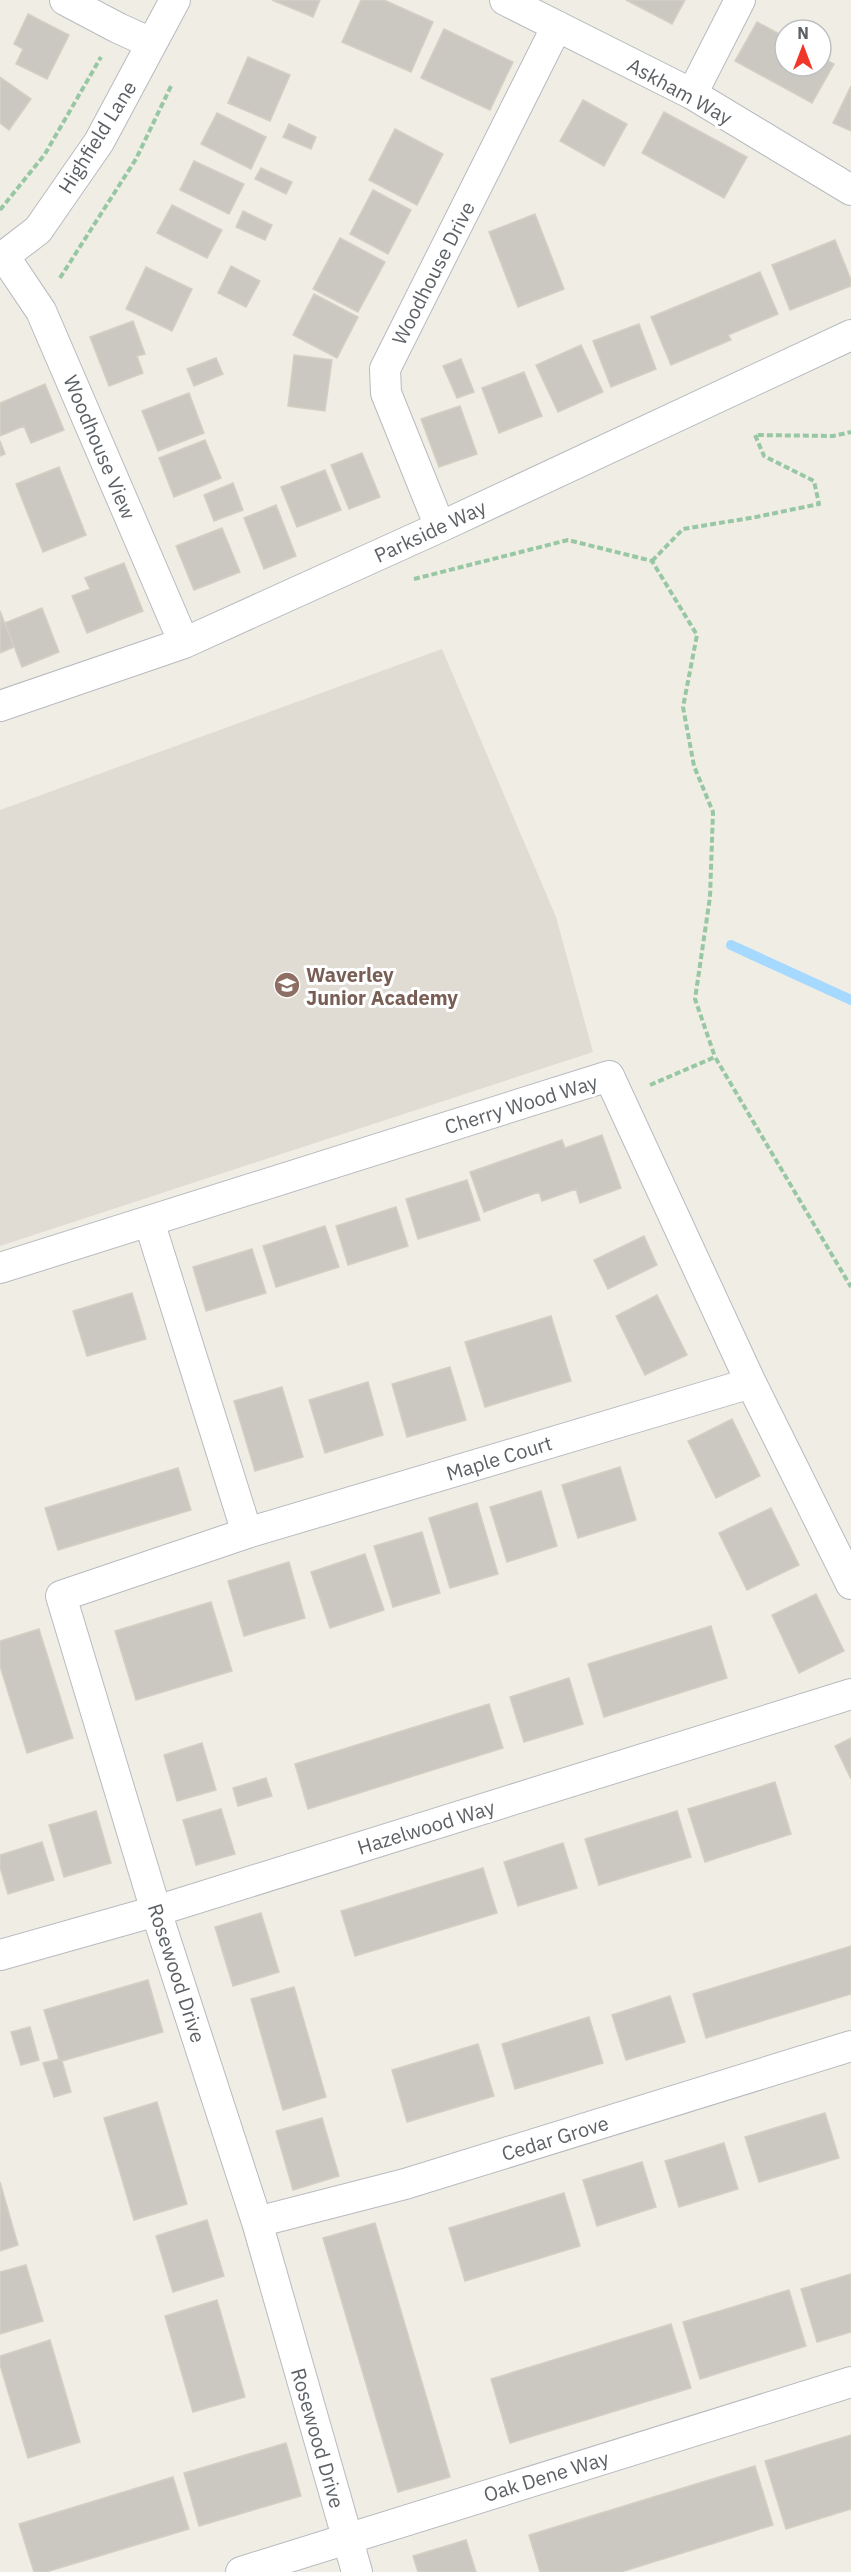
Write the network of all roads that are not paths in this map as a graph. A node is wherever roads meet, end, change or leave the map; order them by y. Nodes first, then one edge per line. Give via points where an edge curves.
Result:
1 (65, 0) edge
2 (175, 0) edge
3 (505, 0) edge
4 (740, 0) edge
5 (557, 26) junction
6 (151, 43) junction
7 (692, 94) junction
8 (851, 190) edge
9 (2, 258) edge
10 (851, 335) edge
11 (440, 527) junction
12 (184, 643) junction
13 (0, 706) edge
14 (149, 1221) junction
15 (0, 1268) edge
16 (751, 1383) junction
17 (247, 1533) junction
18 (851, 1584) edge
19 (851, 1694) edge
20 (156, 1911) junction
21 (0, 1955) edge
22 (851, 2046) edge
23 (257, 2222) junction
24 (851, 2382) edge
25 (347, 2540) junction
26 (241, 2572) edge
27 (357, 2572) edge

1 - 6 street
2 - 6 street, Highfield Lane
3 - 5 street, Askham Way
4 - 7 street
5 - 7 street, Askham Way
5 - 11 street, Woodhouse Drive via 385,369 386,393
6 - 9 street, Highfield Lane via 99,142 38,230
7 - 8 street, Askham Way
9 - 12 street, Woodhouse View via 41,311
10 - 11 street, Parkside Way
11 - 12 street, Parkside Way
12 - 13 street, Parkside Way
14 - 15 street, Cherry Wood Way
14 - 16 street, Cherry Wood Way via 609,1076
14 - 17 street
16 - 17 street, Maple Court
16 - 18 street, Cherry Wood Way
17 - 20 street, Rosewood Drive via 61,1596
19 - 20 street, Hazelwood Way
20 - 21 street, Hazelwood Way
20 - 23 street, Rosewood Drive
22 - 23 street, Cedar Grove via 405,2184
23 - 25 street, Rosewood Drive
24 - 25 street, Oak Dene Way
25 - 26 street, Oak Dene Way
25 - 27 street, Rosewood Drive

